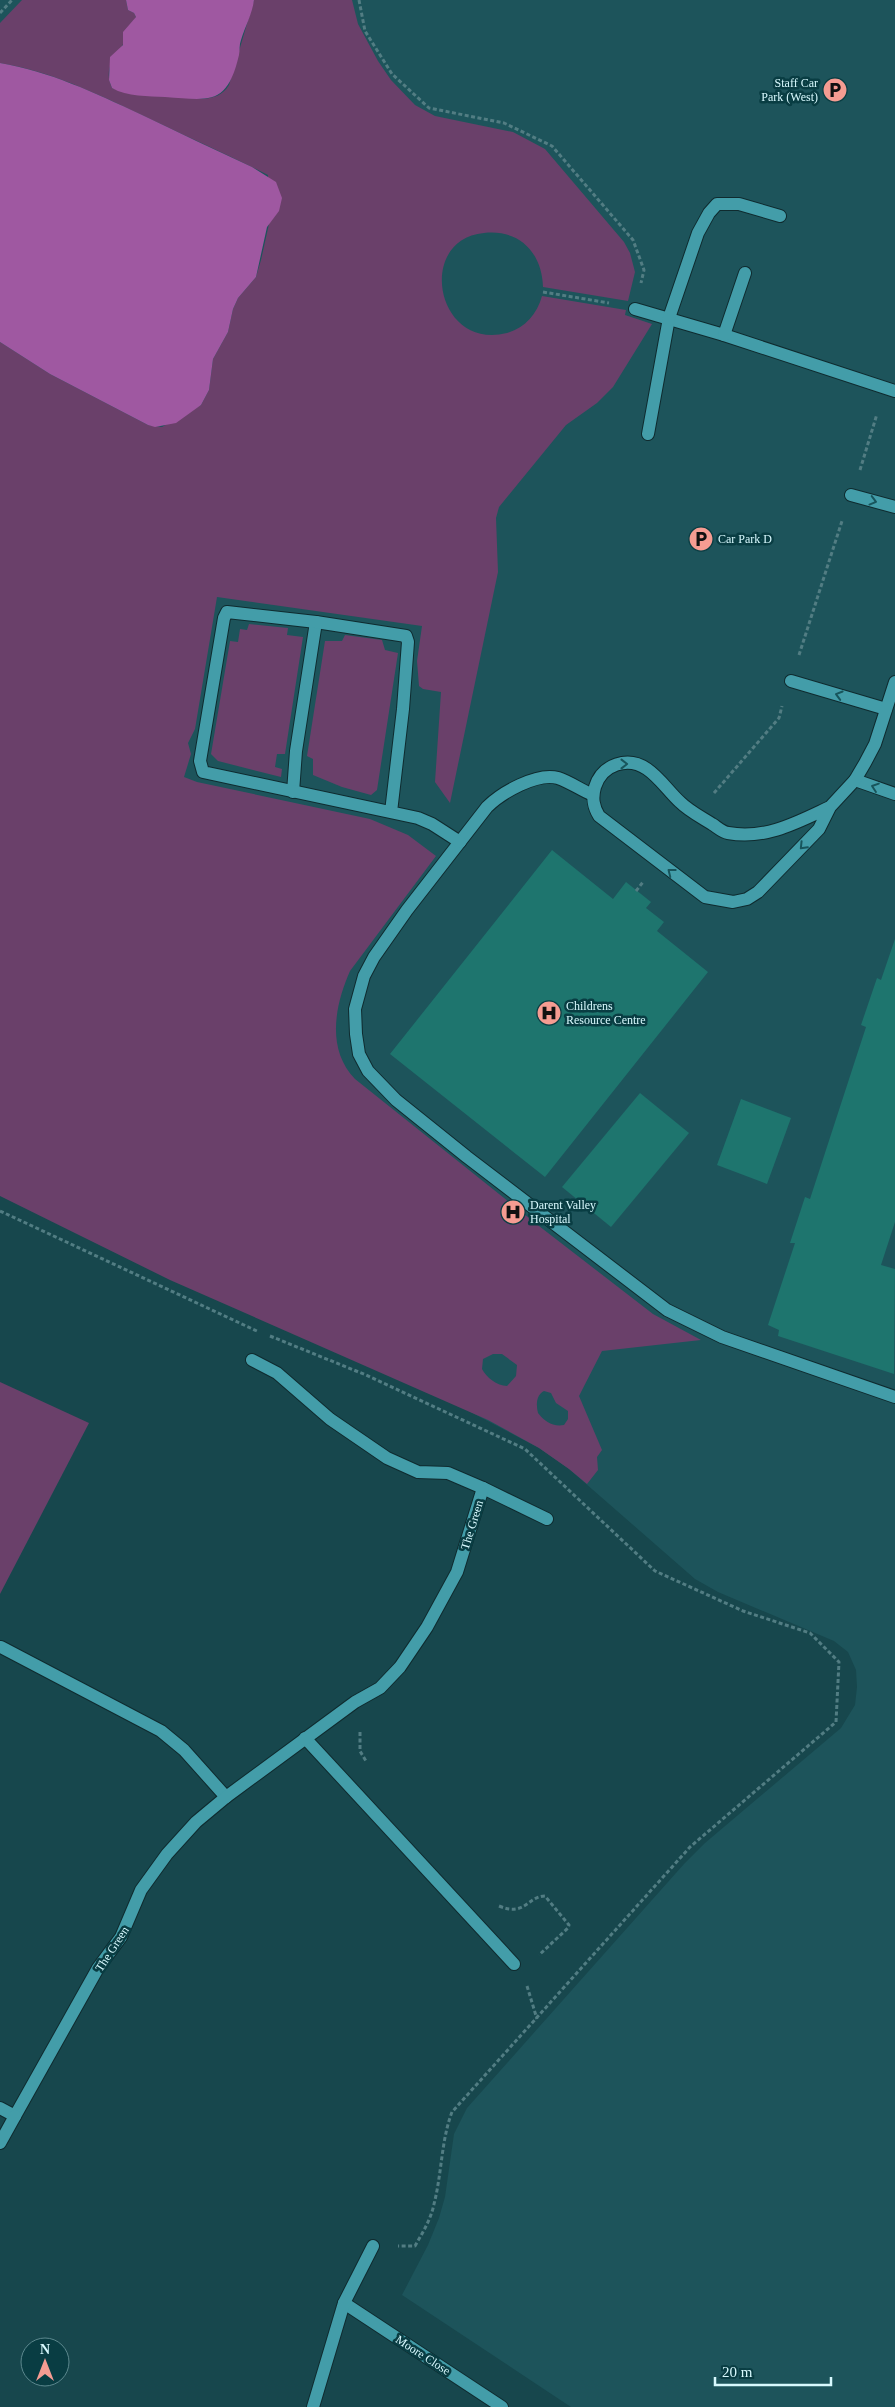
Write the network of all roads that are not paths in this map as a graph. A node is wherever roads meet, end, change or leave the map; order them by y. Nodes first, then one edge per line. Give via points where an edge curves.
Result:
1 (780, 216) dead end
2 (745, 273) dead end
3 (636, 309) road end
4 (669, 318) junction
5 (724, 335) junction
6 (890, 390) edge
7 (648, 434) dead end
8 (851, 495) road end
9 (895, 507) edge
10 (316, 622) junction
11 (791, 681) road end
12 (895, 682) edge
13 (886, 708) junction
14 (854, 780) junction
15 (293, 792) junction
16 (594, 794) junction
17 (895, 794) edge
18 (830, 807) junction
19 (391, 812) junction
20 (460, 842) junction
21 (252, 1360) dead end
22 (895, 1396) edge
23 (483, 1488) junction
24 (547, 1519) dead end
25 (1, 1647) edge
26 (305, 1738) junction
27 (226, 1797) junction
28 (518, 1967) road end
29 (0, 2108) edge
30 (15, 2116) junction
31 (0, 2143) edge
32 (373, 2246) road end
33 (344, 2303) junction
34 (314, 2407) edge
35 (502, 2407) edge

1 - 4 street via 738,204 715,206 698,233
2 - 5 street
3 - 4 street
4 - 5 street
4 - 7 street
5 - 6 street
8 -> 9 street
10 - 15 street via 296,751
10 - 15 street via 227,612 200,761 202,770 207,773
10 - 19 street via 404,635 408,639
13 -> 11 street
12 - 13 street
13 - 14 street via 875,744
17 -> 14 street
14 - 18 street
15 - 19 street
16 -> 18 street via 597,782 607,768 623,763 639,765 654,775 696,815 726,833 754,833 789,827
18 -> 16 street via 819,829 758,892 747,899 727,902 705,897 599,816
16 - 20 street via 552,777 526,783 491,803
19 - 20 street via 423,819
20 - 22 street via 386,939 362,982 355,1008 356,1034 359,1054 368,1071 396,1100 452,1145 667,1310 722,1337
21 - 23 street, The Green via 277,1373 343,1430 387,1458 418,1472 448,1474
23 - 24 street
23 - 26 street, The Green via 457,1572 427,1627 400,1667 380,1688
25 - 27 street via 162,1731 184,1750
26 - 27 street, The Green
26 - 28 street
27 - 30 street, The Green via 190,1828 145,1885 117,1944 98,1968
29 - 30 street
30 - 31 street, The Green
32 - 33 street
33 - 34 street
33 - 35 street, Moore Close

